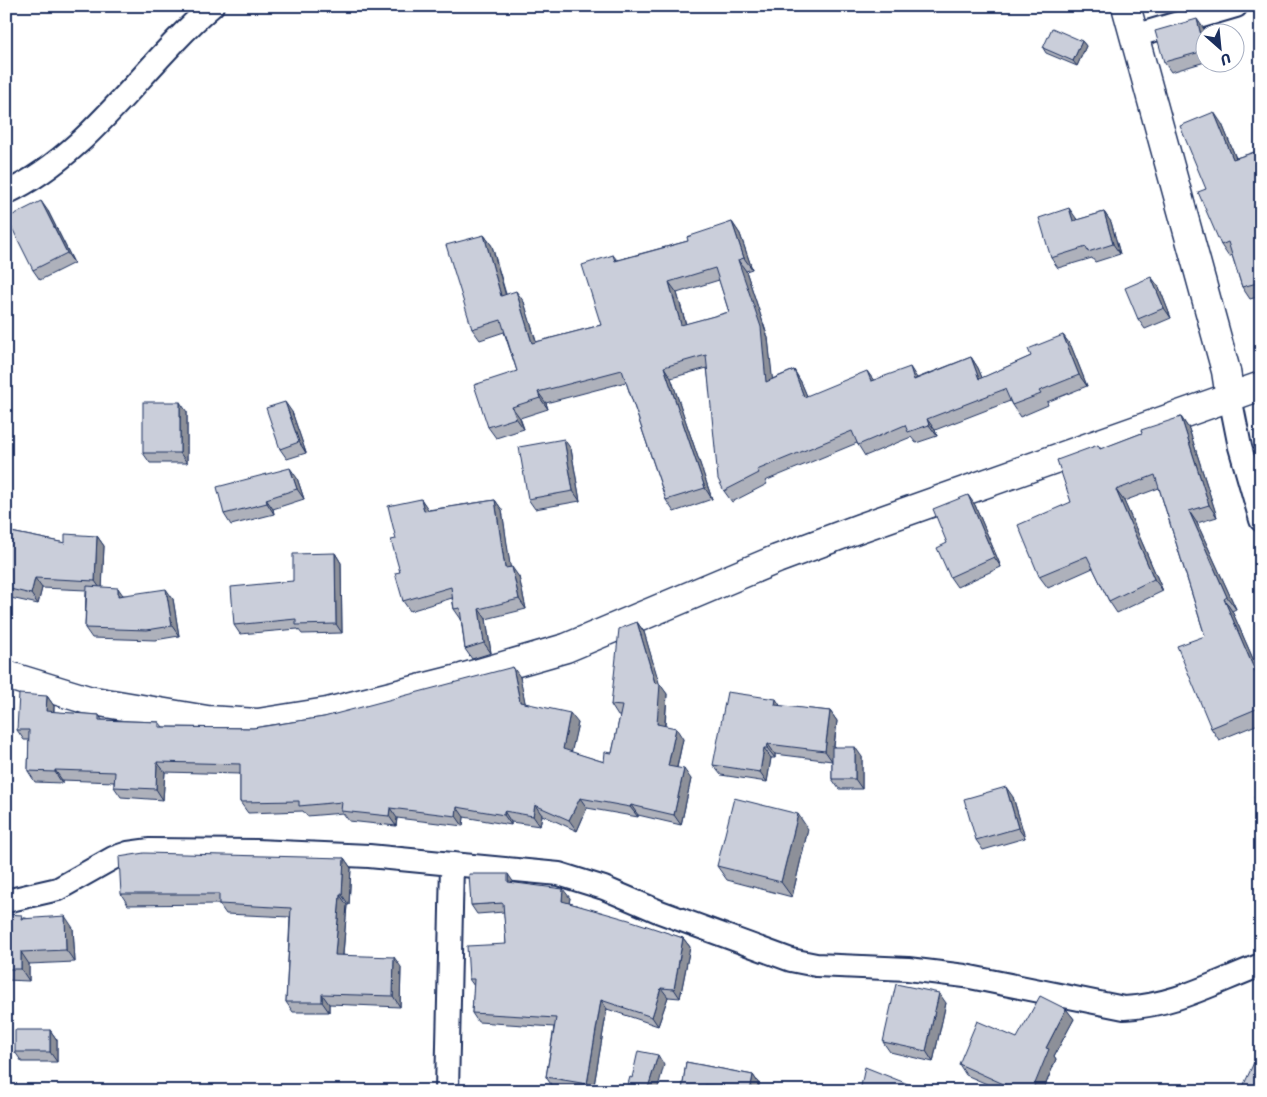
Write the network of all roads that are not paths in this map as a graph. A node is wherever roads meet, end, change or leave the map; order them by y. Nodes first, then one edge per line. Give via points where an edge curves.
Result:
1 (212, 6) edge
2 (1126, 6) edge
3 (1236, 6) edge
4 (1134, 36) junction
5 (6, 193) edge
6 (1261, 386) edge
7 (1230, 397) junction
8 (1261, 520) edge
9 (6, 675) edge
10 (452, 864) junction
11 (6, 901) edge
12 (1261, 965) edge
13 (447, 1091) edge

1 - 5 street via 162,53 82,141 25,185
2 - 4 street
3 - 4 street
4 - 7 street via 1226,371
6 - 7 street
7 - 8 street via 1240,447
7 - 9 street via 805,548 566,648 327,712 258,723 207,720 88,700
10 - 11 street via 266,851 150,850 113,858 58,889
10 - 12 street via 559,874 808,964 908,969 965,976 1124,1008 1178,999
10 - 13 street

